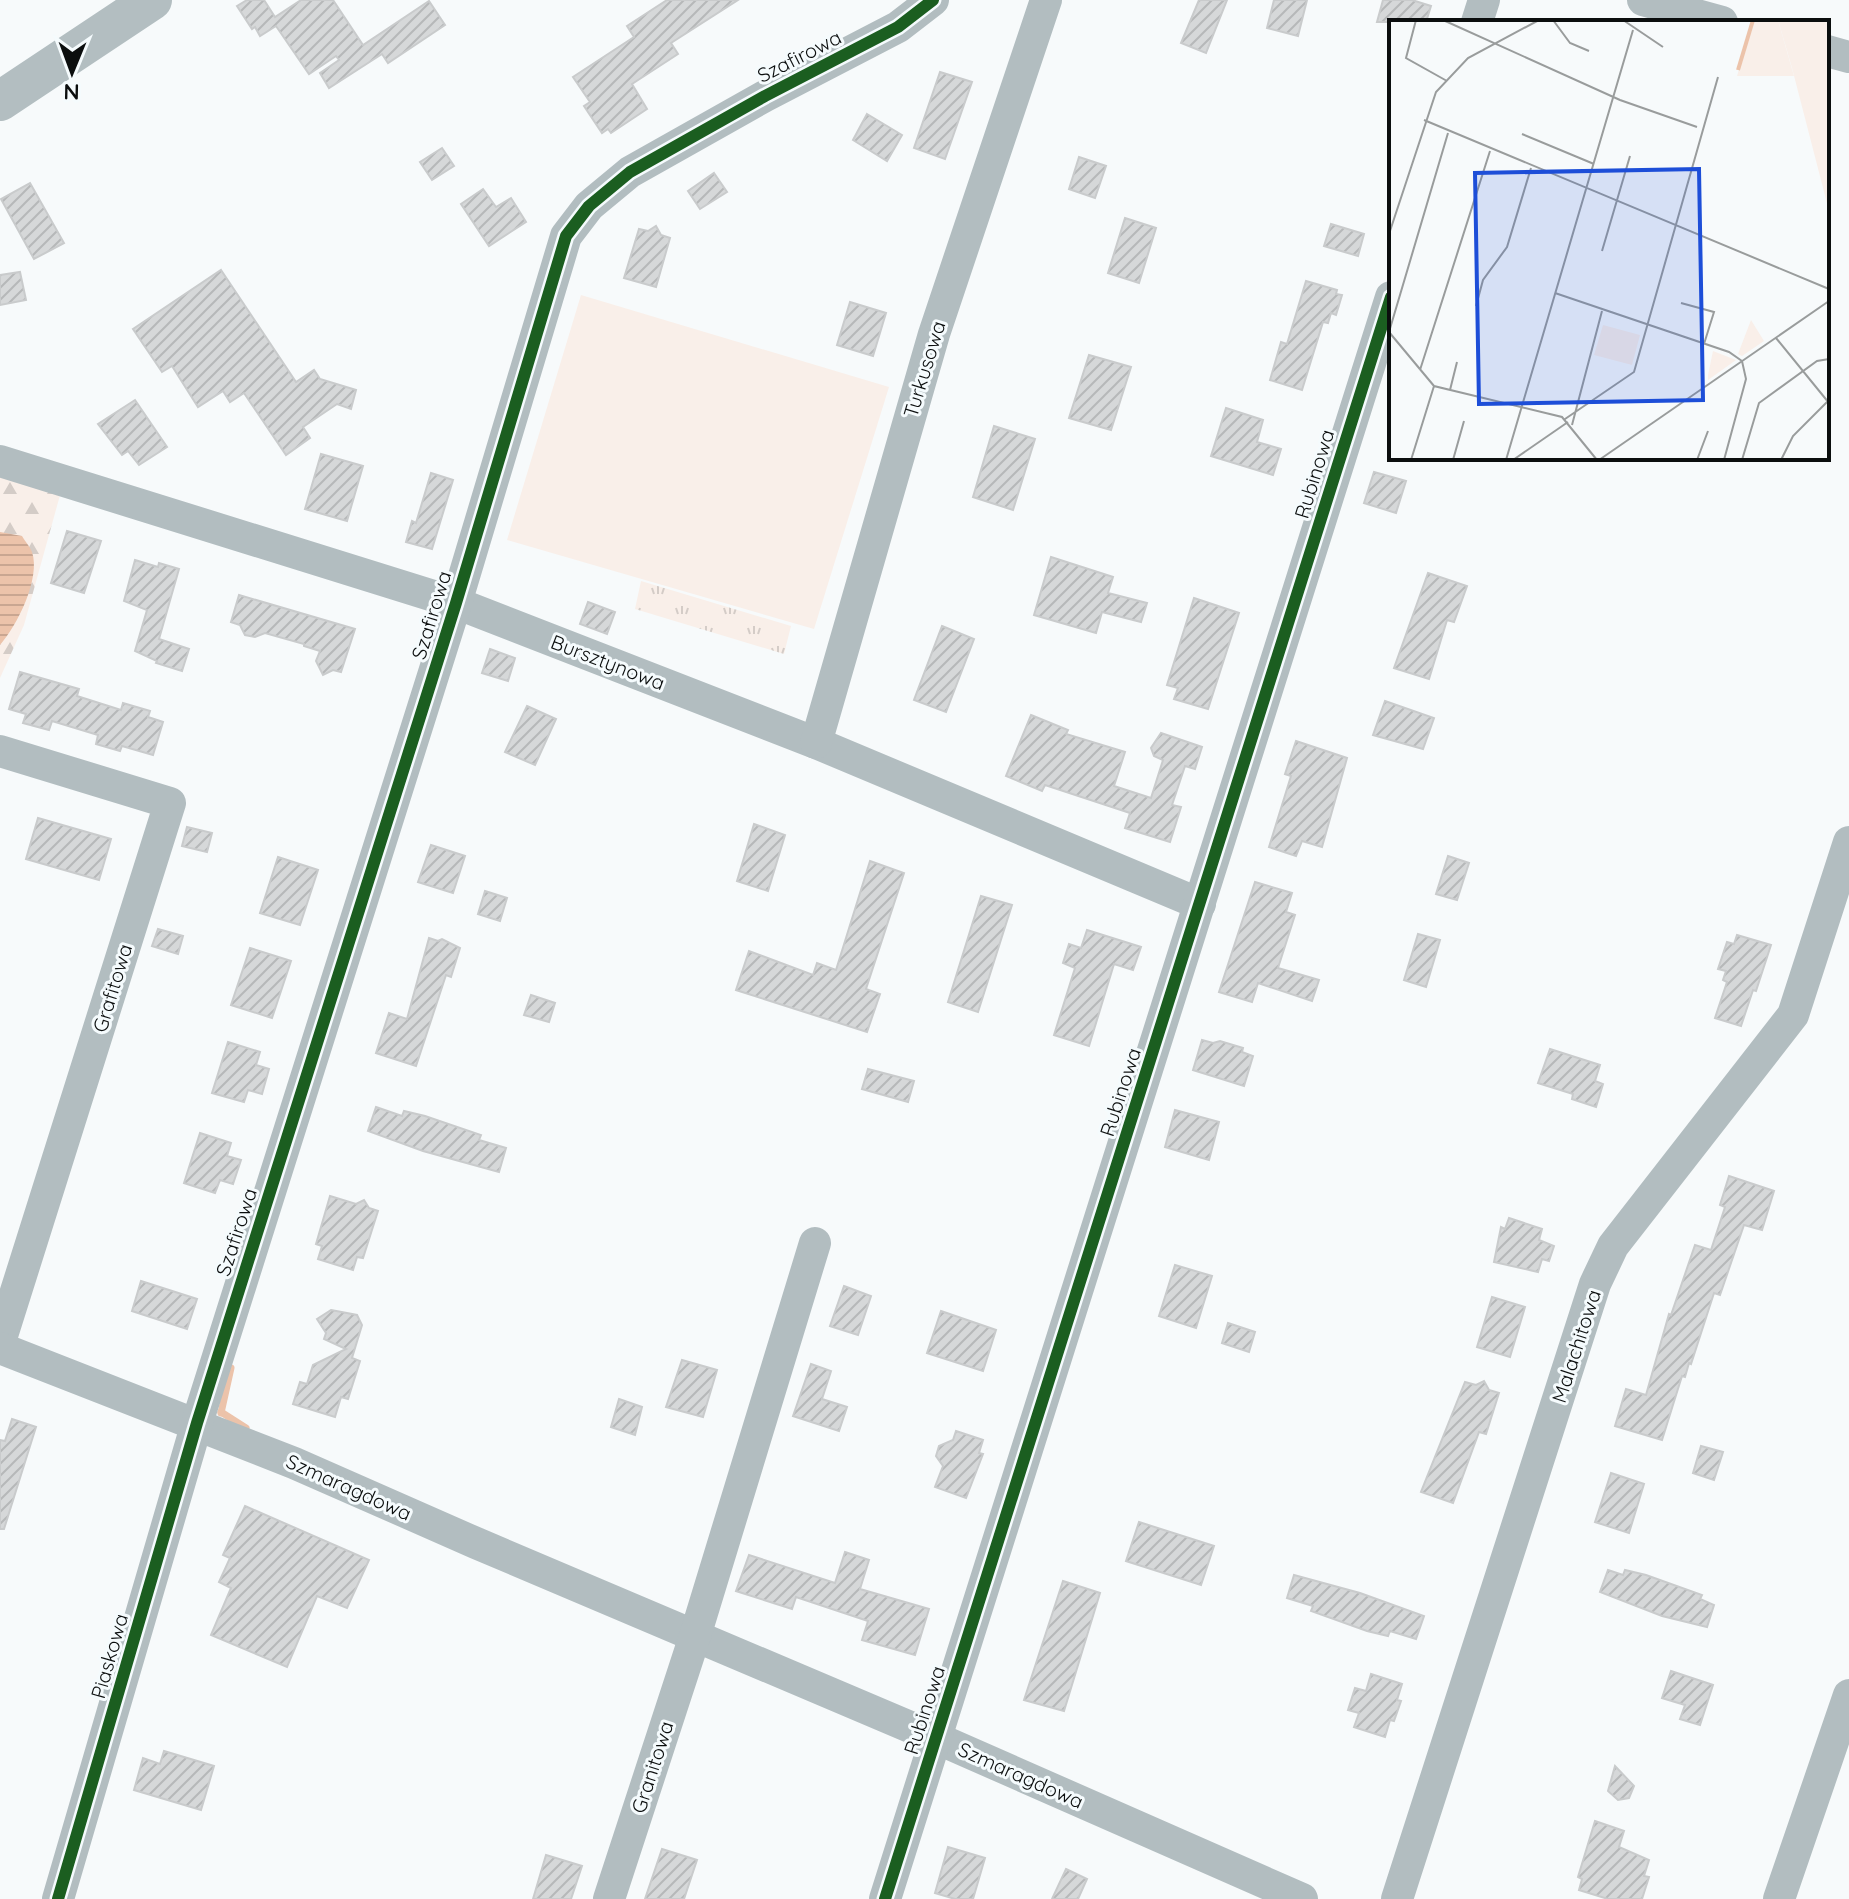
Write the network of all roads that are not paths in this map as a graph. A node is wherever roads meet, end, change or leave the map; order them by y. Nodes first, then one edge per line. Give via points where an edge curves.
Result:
1 (152, 0) edge
2 (933, 0) edge
3 (1046, 0) edge
4 (1484, 0) edge
5 (1643, 0) edge
6 (1478, 20) edge
7 (1715, 20) edge
8 (1829, 52) edge
9 (1849, 57) edge
10 (0, 101) edge
11 (1389, 303) edge
12 (0, 461) edge
13 (456, 603) junction
14 (816, 743) junction
15 (0, 751) edge
16 (1849, 842) edge
17 (1200, 904) junction
18 (815, 1243) dead end
19 (0, 1345) edge
20 (197, 1423) junction
21 (695, 1636) junction
22 (1845, 1706) edge
23 (936, 1738) junction
24 (58, 1899) edge
25 (609, 1899) edge
26 (885, 1899) edge
27 (1302, 1899) edge
28 (1397, 1899) edge
29 (1779, 1899) edge

1 - 10 main road
2 - 13 street, Szafirowa via 898,27 630,172 589,206 566,236
3 - 14 street, Turkusowa via 934,334
4 - 6 street
5 - 7 street
8 - 9 street
11 - 17 street, Rubinowa
12 - 13 street, Bursztynowa
13 - 14 street, Bursztynowa
13 - 20 street, Szafirowa
14 - 17 street, Bursztynowa
15 - 19 street, Grafitowa via 170,803
16 - 28 street, Malachitowa via 1793,1015 1613,1246 1595,1284
17 - 23 street, Rubinowa
18 - 21 street
19 - 20 street, Szmaragdowa
20 - 21 street, Szmaragdowa
20 - 24 street, Piaskowa
21 - 23 street, Szmaragdowa
21 - 25 street, Granitowa
22 - 29 street
23 - 26 street, Rubinowa
23 - 27 street, Szmaragdowa

